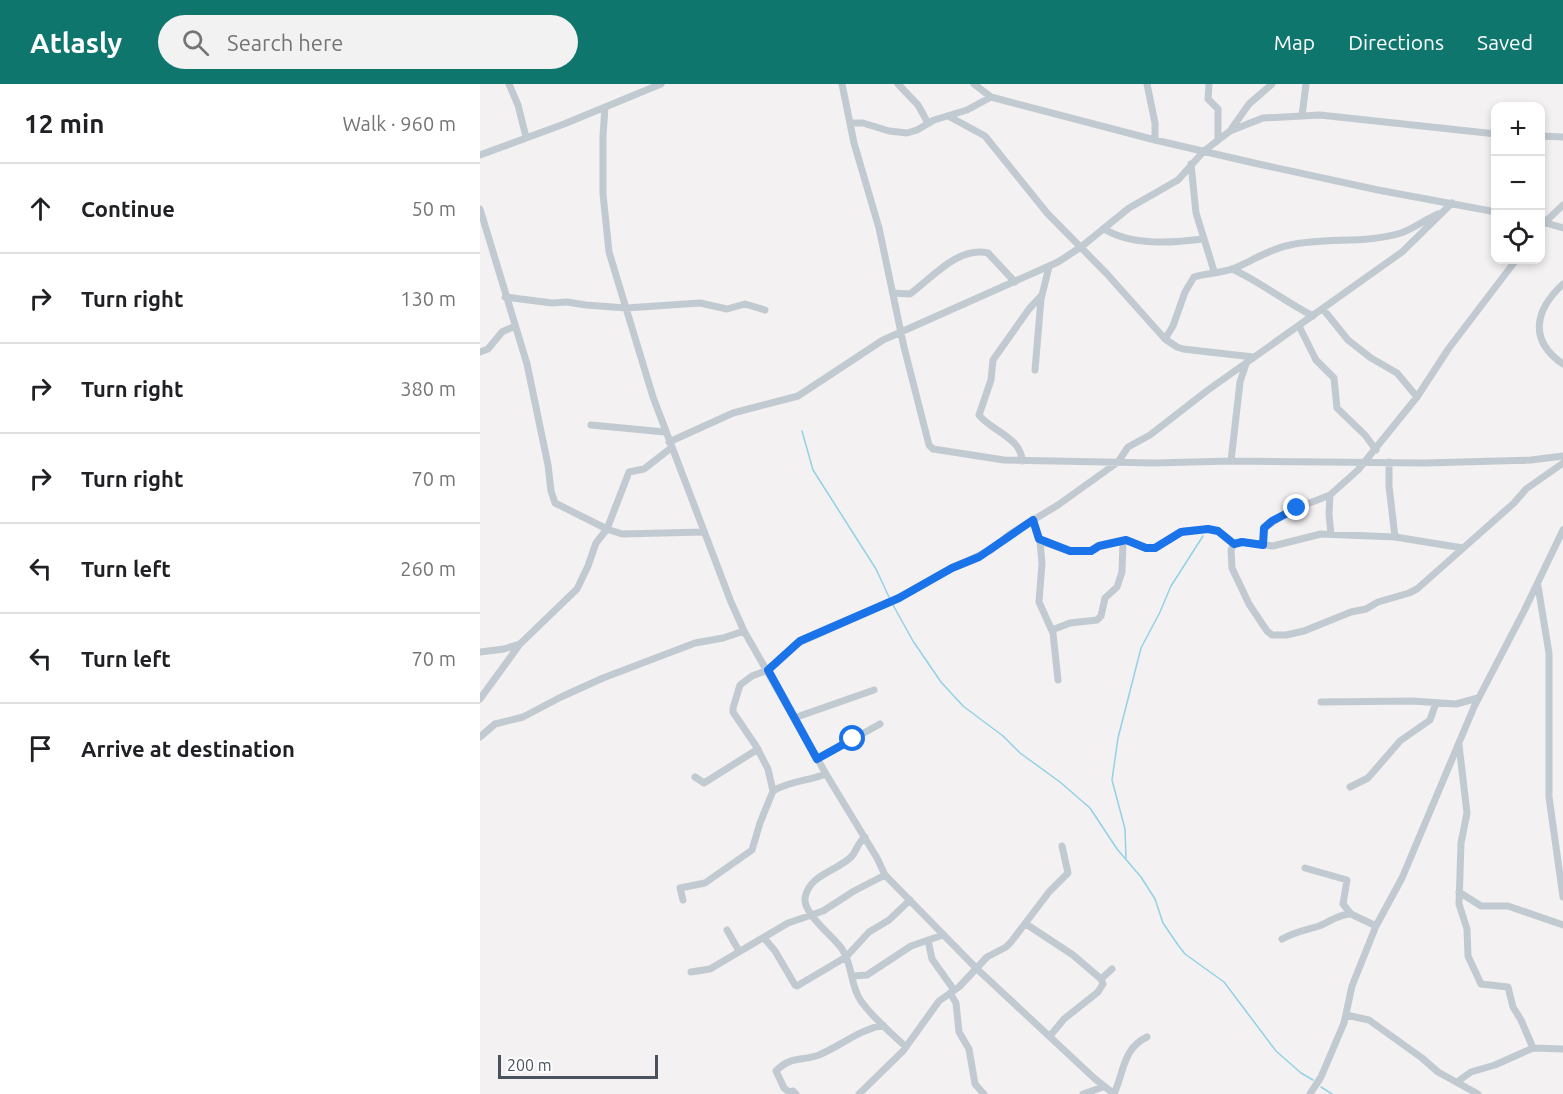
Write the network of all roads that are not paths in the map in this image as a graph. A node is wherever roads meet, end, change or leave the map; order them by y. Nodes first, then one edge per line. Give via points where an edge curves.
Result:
1 (509, 84) edge
2 (661, 84) edge
3 (842, 84) edge
4 (898, 84) edge
5 (974, 84) edge
6 (1147, 84) edge
7 (1209, 84) edge
8 (1272, 84) edge
9 (1306, 84) edge
10 (991, 97) junction
11 (605, 107) junction
12 (1302, 116) junction
13 (950, 117) junction
14 (850, 123) junction
15 (928, 123) junction
16 (1230, 131) junction
17 (1491, 133) edge
18 (526, 136) junction
19 (1545, 136) edge
20 (1563, 137) edge
21 (1155, 140) junction
22 (1218, 140) junction
23 (1204, 151) junction
24 (480, 155) edge
25 (1191, 164) junction
26 (1452, 202) junction
27 (1563, 205) edge
28 (480, 209) edge
29 (1443, 211) junction
30 (1491, 211) edge
31 (1545, 221) edge
32 (1545, 225) edge
33 (1563, 228) edge
34 (1104, 229) junction
35 (1203, 239) junction
36 (1081, 247) junction
37 (1513, 264) edge
38 (1049, 267) junction
39 (1232, 269) junction
40 (1214, 271) junction
41 (1015, 282) junction
42 (1563, 284) edge
43 (893, 293) junction
44 (1041, 295) junction
45 (505, 297) junction
46 (626, 308) junction
47 (1323, 309) junction
48 (765, 310) dead end
49 (1313, 316) junction
50 (515, 326) junction
51 (1299, 326) junction
52 (902, 332) junction
53 (1165, 339) junction
54 (480, 352) edge
55 (1250, 359) junction
56 (1563, 364) edge
57 (1035, 370) dead end
58 (1417, 397) junction
59 (591, 425) dead end
60 (665, 432) junction
61 (670, 445) junction
62 (1376, 450) junction
63 (1563, 456) edge
64 (1022, 460) junction
65 (1231, 461) junction
66 (1118, 462) junction
67 (1365, 462) junction
68 (1389, 462) junction
69 (1563, 463) edge
70 (1330, 495) junction
71 (1033, 520) junction
72 (607, 529) junction
73 (1563, 530) edge
74 (704, 532) junction
75 (1330, 534) junction
76 (1395, 537) junction
77 (1039, 539) junction
78 (1123, 541) junction
79 (1234, 544) junction
80 (1263, 545) junction
81 (1463, 548) junction
82 (1537, 584) junction
83 (1052, 630) junction
84 (744, 631) junction
85 (520, 644) junction
86 (480, 652) edge
87 (768, 670) junction
88 (1058, 680) dead end
89 (874, 690) dead end
90 (1478, 698) junction
91 (480, 699) edge
92 (1321, 702) dead end
93 (1436, 703) junction
94 (794, 718) junction
95 (880, 724) dead end
96 (480, 737) edge
97 (1459, 742) junction
98 (758, 750) junction
99 (817, 759) junction
100 (826, 774) junction
101 (695, 777) dead end
102 (1350, 787) dead end
103 (773, 791) junction
104 (865, 837) junction
105 (1062, 846) dead end
106 (1305, 868) dead end
107 (885, 875) junction
108 (1459, 892) junction
109 (1563, 897) edge
110 (683, 900) dead end
111 (910, 900) junction
112 (812, 914) junction
113 (1351, 914) junction
114 (1026, 924) junction
115 (1563, 925) edge
116 (1376, 926) junction
117 (727, 930) dead end
118 (943, 935) junction
119 (764, 938) junction
120 (1282, 939) dead end
121 (928, 940) junction
122 (739, 951) junction
123 (846, 957) junction
124 (976, 968) junction
125 (1112, 969) dead end
126 (691, 972) dead end
127 (853, 976) junction
128 (1101, 979) junction
129 (952, 992) junction
130 (1346, 1015) junction
131 (883, 1025) junction
132 (1050, 1036) junction
133 (1147, 1037) dead end
134 (906, 1047) junction
135 (1533, 1048) junction
136 (1563, 1049) edge
137 (1457, 1082) junction
138 (1103, 1087) junction
139 (796, 1094) edge
140 (859, 1094) edge
141 (984, 1094) edge
142 (1083, 1094) edge
143 (1114, 1094) edge
144 (1310, 1094) edge
145 (1478, 1094) edge

1 - 18 street
2 - 11 street
3 - 14 street
4 - 15 street via 918,105
5 - 10 street
6 - 21 street
7 - 22 street via 1209,101 1218,109
8 - 16 street via 1253,99
9 - 12 street
10 - 13 street
10 - 21 street
11 - 18 street
11 - 46 street via 606,231
12 - 16 street via 1263,118
12 - 17 street via 1369,119
13 - 15 street
13 - 36 street via 985,136 1047,213
14 - 15 street via 902,133
14 - 43 street
16 - 22 street
18 - 24 street
19 - 20 street
21 - 23 street
22 - 23 street
23 - 25 street
23 - 26 street via 1378,190
25 - 34 street via 1178,180 1129,208
25 - 35 street
26 - 29 street
26 - 30 street
27 - 31 street
28 - 45 street
29 - 39 street via 1403,233 1286,245
29 - 47 street via 1402,252
32 - 33 street
34 - 35 street via 1132,239
34 - 36 street
35 - 40 street
36 - 38 street
36 - 53 street
37 - 58 street
38 - 41 street
38 - 44 street
39 - 40 street
39 - 49 street
40 - 53 street via 1194,277
41 - 43 street via 988,253 976,252 948,264 910,294
41 - 52 street
42 - 56 street via 1549,301 1538,325 1551,355
43 - 52 street
44 - 57 street
44 - 64 street via 993,360 979,415 1014,444 1022,453
45 - 46 street
45 - 50 street
46 - 48 street via 700,303 727,309 745,304
46 - 60 street
47 - 49 street
47 - 58 street via 1348,340 1397,373
49 - 51 street
50 - 54 street
50 - 72 street via 527,364 554,501
51 - 55 street
51 - 62 street via 1316,360 1334,378 1337,408
52 - 61 street via 857,356 798,396 733,413
52 - 64 street via 931,448 988,459
53 - 55 street via 1183,349 1242,354
55 - 65 street via 1240,382
55 - 66 street via 1150,435 1128,447
58 - 62 street
59 - 60 street
60 - 61 street
61 - 72 street via 644,469 629,472
61 - 74 street
62 - 67 street
63 - 68 street
64 - 66 street
65 - 66 street
65 - 67 street
66 - 71 street
67 - 68 street
67 - 70 street
68 - 76 street
69 - 81 street via 1526,489
70 - 75 street
70 - 80 street via 1272,521 1263,530
71 - 77 street
71 - 87 street via 979,557 899,598 800,641
72 - 74 street via 622,534
72 - 85 street via 596,543 577,589
73 - 82 street
74 - 84 street
75 - 76 street
75 - 80 street
76 - 81 street
77 - 78 street via 1076,552
77 - 83 street via 1039,602
78 - 79 street via 1155,548 1181,532 1208,529 1218,531
78 - 83 street via 1122,572 1117,587 1105,598 1101,616
79 - 80 street
79 - 81 street via 1232,568 1272,635 1304,631 1409,593
82 - 90 street
82 - 109 street via 1549,653 1549,797
83 - 88 street
84 - 87 street
84 - 96 street via 695,644 597,681 523,717 495,724
85 - 86 street
85 - 91 street
87 - 94 street
87 - 98 street via 740,685 733,708 736,719
89 - 94 street
90 - 93 street via 1456,704
90 - 97 street
92 - 93 street
93 - 102 street via 1429,720 1400,741 1368,778
94 - 99 street
95 - 99 street
97 - 108 street via 1467,813
97 - 116 street via 1402,878
98 - 101 street via 705,783
98 - 103 street
99 - 100 street
100 - 103 street
100 - 104 street
103 - 110 street via 759,823 754,848 705,883 680,888
104 - 107 street
104 - 112 street via 852,856 812,884 805,899
105 - 114 street via 1068,873
106 - 113 street via 1347,880 1342,902
107 - 111 street
107 - 112 street
108 - 115 street via 1481,906 1508,906
108 - 135 street via 1468,956 1475,974 1483,985 1508,987
111 - 118 street
111 - 123 street via 869,932
112 - 119 street via 795,919
112 - 123 street
113 - 116 street
113 - 120 street
114 - 124 street via 1006,947
114 - 128 street via 1073,954
116 - 130 street via 1352,986
117 - 122 street
118 - 121 street
118 - 124 street
119 - 122 street
119 - 123 street via 796,986
121 - 127 street via 904,949 867,975
121 - 129 street via 932,959
122 - 126 street via 710,969
123 - 127 street
124 - 129 street
124 - 132 street
125 - 128 street
127 - 131 street via 859,999
128 - 132 street via 1101,989 1069,1014
129 - 134 street via 931,1011
129 - 141 street via 975,1084
130 - 137 street via 1369,1020
130 - 144 street
131 - 134 street
131 - 139 street via 868,1028 819,1055 794,1059 781,1066 776,1071 783,1088
132 - 138 street
133 - 143 street via 1127,1054
134 - 140 street
135 - 136 street
135 - 137 street via 1472,1072
137 - 145 street
138 - 142 street
138 - 143 street

